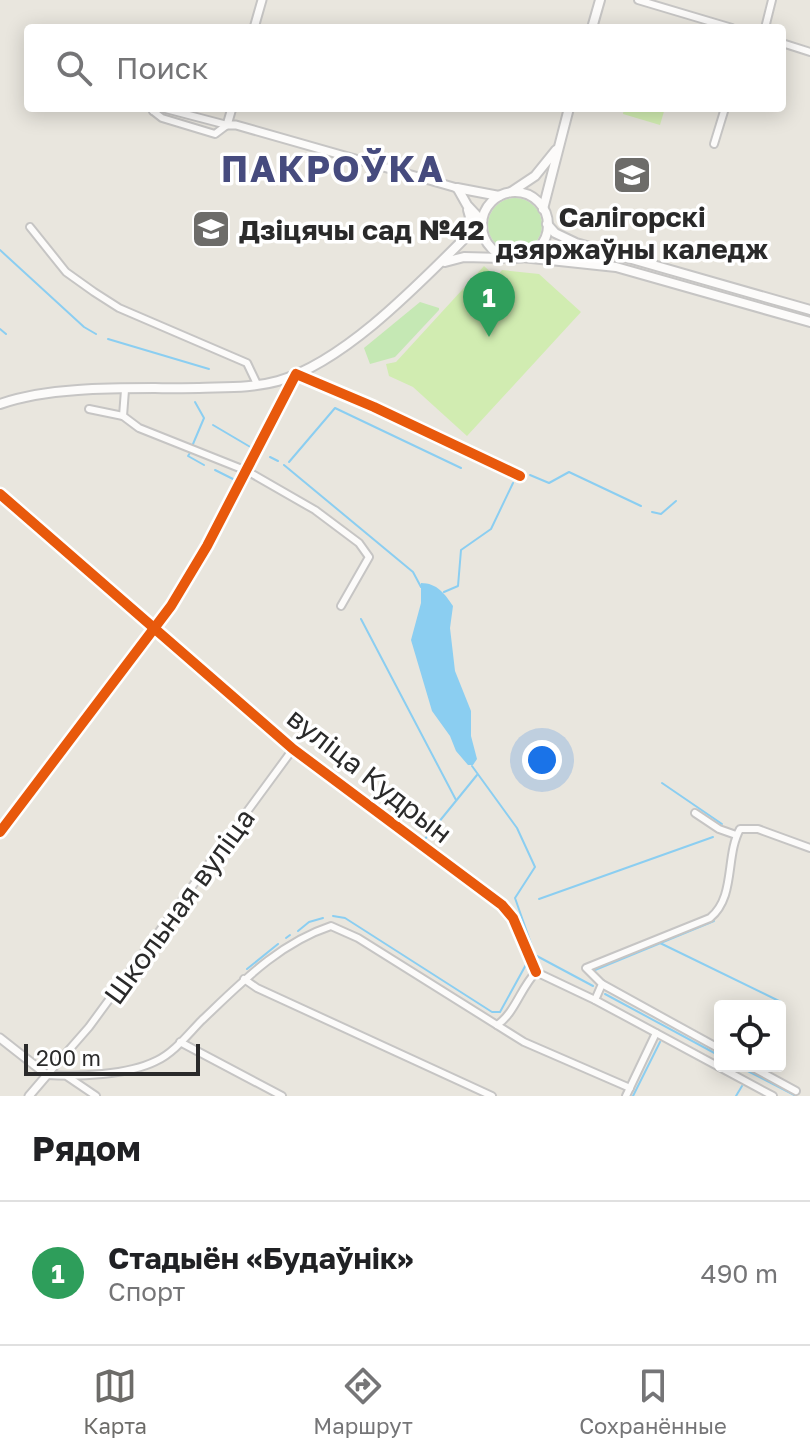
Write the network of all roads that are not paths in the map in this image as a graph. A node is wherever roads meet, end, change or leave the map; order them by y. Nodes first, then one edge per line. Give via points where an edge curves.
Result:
1 (262, 0) edge
2 (600, 0) edge
3 (638, 0) edge
4 (772, 0) edge
5 (255, 24) edge
6 (593, 24) edge
7 (719, 24) edge
8 (766, 24) edge
9 (786, 44) edge
10 (810, 52) edge
11 (154, 112) edge
12 (177, 112) edge
13 (231, 112) edge
14 (568, 112) edge
15 (724, 112) edge
16 (227, 125) junction
17 (714, 144) dead end
18 (558, 146) junction
19 (457, 188) junction
20 (510, 192) junction
21 (499, 196) junction
22 (467, 205) junction
23 (543, 209) junction
24 (482, 221) junction
25 (547, 224) junction
26 (30, 227) dead end
27 (463, 239) junction
28 (517, 257) junction
29 (441, 264) junction
30 (810, 310) edge
31 (810, 322) edge
32 (296, 374) junction
33 (257, 384) junction
34 (125, 390) junction
35 (0, 404) edge
36 (89, 409) dead end
37 (123, 416) junction
38 (247, 471) junction
39 (520, 476) dead end
40 (0, 494) edge
41 (341, 606) dead end
42 (154, 629) junction
43 (293, 749) junction
44 (695, 813) dead end
45 (0, 832) edge
46 (736, 835) junction
47 (810, 848) edge
48 (536, 972) junction
49 (244, 979) junction
50 (602, 984) junction
51 (595, 1000) junction
52 (497, 1025) junction
53 (656, 1033) junction
54 (0, 1038) edge
55 (180, 1042) junction
56 (714, 1046) edge
57 (761, 1072) edge
58 (47, 1075) junction
59 (68, 1077) junction
60 (630, 1088) junction
61 (796, 1091) dead end
62 (29, 1096) edge
63 (96, 1096) edge
64 (282, 1096) edge
65 (492, 1096) edge
66 (626, 1096) edge
67 (773, 1096) edge

1 - 5 street
2 - 6 main road
3 - 7 street
4 - 8 street
9 - 10 street
11 - 16 street via 215,134
12 - 16 street
13 - 16 street
14 - 18 main road
15 - 17 street
16 - 19 street
18 - 20 main road via 543,169
18 - 23 main road
19 - 21 main road
19 - 22 main road
20 - 21 main road
20 - 23 main road via 529,196
21 - 24 main road
22 - 24 main road
22 - 27 main road via 470,217
23 - 25 main road
24 - 27 main road
24 - 28 main road via 493,249
25 - 28 main road via 538,249
25 - 30 main road via 576,243
26 - 33 street via 66,272 94,292 247,363
27 - 29 main road
28 - 29 main road via 464,257
28 - 31 main road via 616,267
29 - 32 main road via 333,354
32 - 33 main road
32 - 38 street
32 - 39 street
33 - 34 main road
34 - 35 main road via 21,396
34 - 37 street
36 - 37 street
37 - 38 street via 139,428
38 - 41 street via 315,510 369,557
38 - 42 street
40 - 42 street, вуліца Кудрын
42 - 43 street, вуліца Кудрын
42 - 45 street
43 - 48 street, вуліца Кудрын via 502,905
43 - 58 street, Школьная вуліца via 89,1027
44 - 46 street
46 - 47 street via 740,829 758,829
46 - 50 street via 718,911 586,968
48 - 51 street
48 - 52 street
49 - 52 street via 297,940 331,926
49 - 55 street
49 - 65 street
50 - 51 street
50 - 56 street
51 - 53 street
52 - 60 street
53 - 60 street
53 - 67 street
54 - 58 street
55 - 59 street via 158,1060 132,1069
55 - 64 street
57 - 61 street
58 - 59 street
58 - 62 street, Школьная вуліца
59 - 63 street
60 - 66 street

